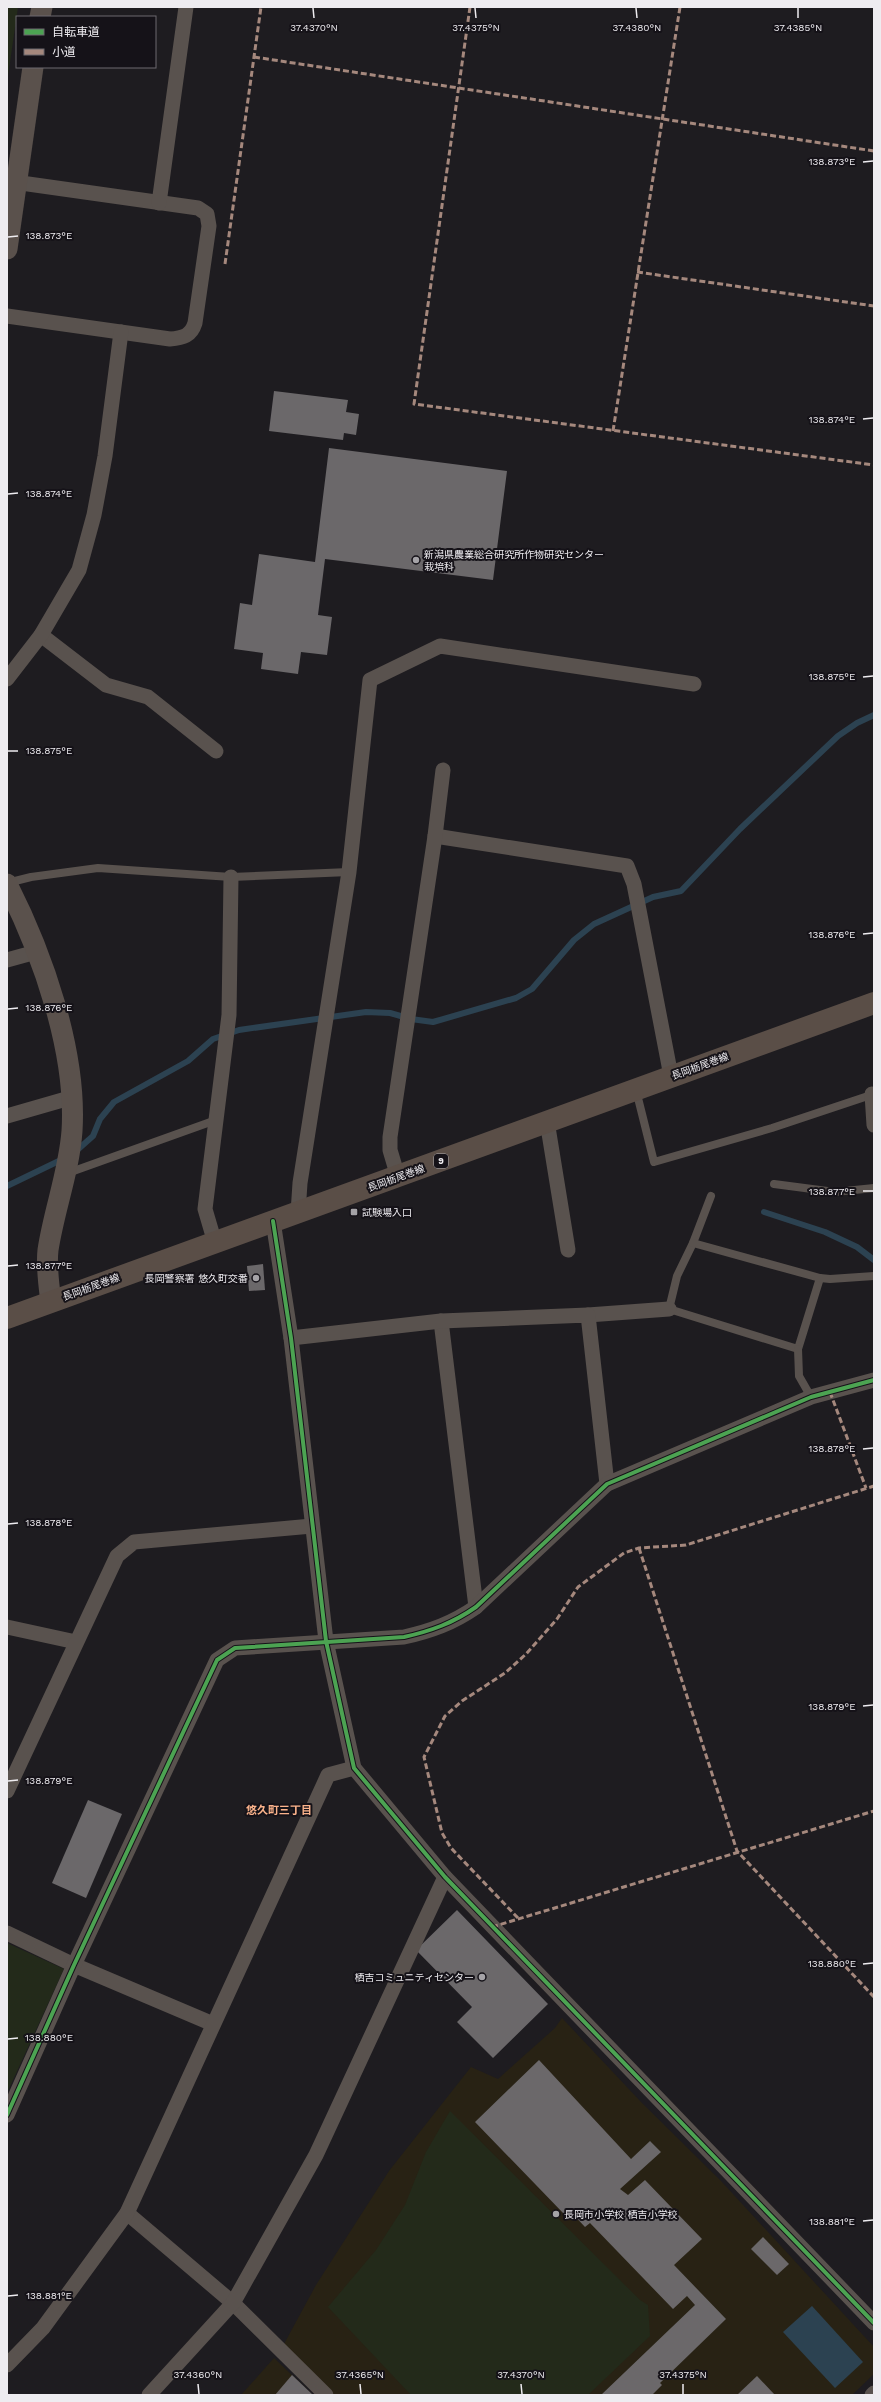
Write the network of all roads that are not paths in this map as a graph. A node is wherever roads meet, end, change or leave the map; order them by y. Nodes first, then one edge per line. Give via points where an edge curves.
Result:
1 (186, 7) edge
2 (33, 68) edge
3 (12, 181) edge
4 (159, 203) junction
5 (7, 249) edge
6 (7, 316) edge
7 (121, 332) junction
8 (41, 635) junction
9 (7, 679) edge
10 (694, 684) dead end
11 (216, 751) dead end
12 (443, 770) dead end
13 (436, 836) junction
14 (349, 872) junction
15 (231, 877) junction
16 (7, 883) edge
17 (36, 952) junction
18 (7, 960) edge
19 (874, 1003) edge
20 (671, 1076) junction
21 (636, 1089) junction
22 (873, 1094) edge
23 (73, 1097) junction
24 (7, 1116) edge
25 (216, 1120) junction
26 (547, 1121) junction
27 (874, 1125) edge
28 (66, 1174) junction
29 (398, 1177) junction
30 (774, 1184) dead end
31 (874, 1188) edge
32 (711, 1196) dead end
33 (298, 1213) junction
34 (272, 1221) junction
35 (215, 1242) junction
36 (693, 1243) junction
37 (568, 1250) dead end
38 (874, 1276) edge
39 (820, 1278) junction
40 (51, 1302) junction
41 (669, 1309) junction
42 (588, 1315) junction
43 (7, 1318) edge
44 (441, 1321) junction
45 (291, 1338) junction
46 (798, 1349) junction
47 (874, 1380) edge
48 (811, 1397) junction
49 (606, 1484) junction
50 (312, 1526) junction
51 (476, 1607) junction
52 (7, 1627) edge
53 (326, 1641) junction
54 (76, 1642) junction
55 (354, 1768) junction
56 (8, 1788) edge
57 (445, 1877) junction
58 (7, 1933) edge
59 (74, 1965) junction
60 (213, 2024) junction
61 (7, 2115) edge
62 (127, 2213) junction
63 (233, 2303) junction
64 (874, 2323) edge
65 (7, 2365) edge
66 (149, 2395) edge
67 (326, 2395) edge

1 - 4 street
2 - 3 street
3 - 4 street
3 - 5 street
4 - 7 street via 198,208 207,214 209,219 193,330 188,336 170,340
6 - 7 street
7 - 8 street via 105,456 94,515 79,570
8 - 9 street
8 - 11 street via 106,685 148,697
10 - 14 street via 440,646 370,680
12 - 13 street
13 - 20 street via 627,866 634,884
13 - 29 street via 390,1137 390,1150
14 - 15 lane
14 - 33 street via 300,1183
15 - 16 lane via 98,868 31,877
15 - 25 street via 229,1016
16 - 17 street via 24,917
17 - 18 street
17 - 23 street via 57,1014 68,1060
19 - 20 main road, 長岡栃尾巻線 / 9
20 - 21 main road, 長岡栃尾巻線 / 9
21 - 22 lane via 654,1162 772,1128
21 - 26 main road, 長岡栃尾巻線 / 9
22 - 27 street
23 - 24 street
23 - 28 street via 72,1132
25 - 28 lane
25 - 35 street via 205,1209
26 - 29 main road, 長岡栃尾巻線 / 9
26 - 37 street
28 - 40 street via 48,1252
29 - 33 main road, 長岡栃尾巻線 / 9
30 - 31 lane via 835,1192
32 - 36 lane
33 - 34 main road, 長岡栃尾巻線 / 9
34 - 35 main road, 長岡栃尾巻線 / 9
34 - 45 street
35 - 40 main road, 長岡栃尾巻線 / 9
36 - 39 lane
36 - 41 lane via 677,1276
38 - 39 lane
39 - 46 lane
40 - 43 main road, 長岡栃尾巻線 / 9
41 - 42 street
41 - 46 lane
42 - 44 street
42 - 49 street
44 - 45 street
44 - 51 street
45 - 50 street
46 - 48 lane via 800,1376
47 - 48 street
48 - 49 street
49 - 51 street
50 - 53 street
50 - 54 street via 134,1542 117,1556
51 - 53 street via 458,1619 404,1637
52 - 54 street
53 - 55 street
53 - 59 street via 235,1648 217,1660
54 - 56 street
55 - 57 street
55 - 60 street via 328,1775
57 - 63 street via 316,2155
57 - 64 street
58 - 59 street
59 - 60 street
59 - 61 street
60 - 62 street
62 - 63 street
62 - 65 street via 43,2328
63 - 66 street
63 - 67 street

